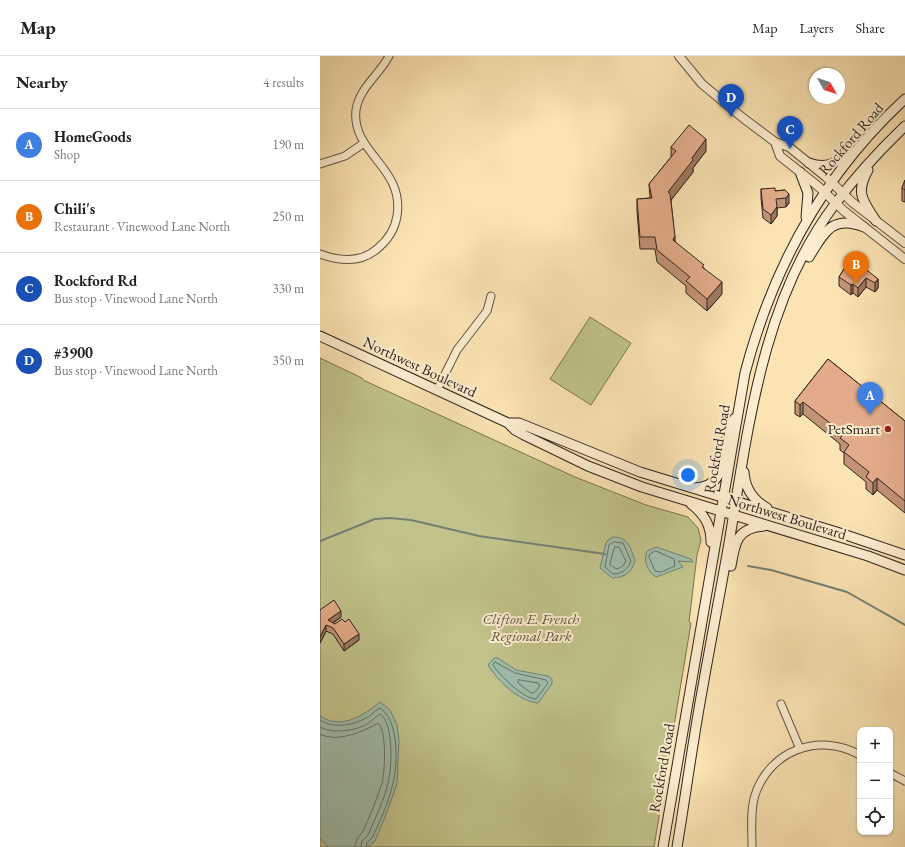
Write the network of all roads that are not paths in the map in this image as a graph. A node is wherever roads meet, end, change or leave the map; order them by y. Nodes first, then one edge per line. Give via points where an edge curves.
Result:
1 (390, 56) edge
2 (678, 56) edge
3 (905, 94) edge
4 (905, 99) edge
5 (905, 126) edge
6 (775, 142) junction
7 (364, 143) junction
8 (880, 151) junction
9 (320, 164) edge
10 (809, 164) junction
11 (800, 172) junction
12 (831, 182) junction
13 (824, 192) junction
14 (843, 193) junction
15 (835, 203) junction
16 (805, 221) junction
17 (876, 221) junction
18 (864, 227) junction
19 (905, 242) edge
20 (320, 254) edge
21 (905, 258) edge
22 (798, 267) junction
23 (491, 296) dead end
24 (320, 336) edge
25 (437, 390) junction
26 (738, 413) junction
27 (508, 423) junction
28 (744, 457) junction
29 (689, 487) junction
30 (723, 498) junction
31 (686, 501) junction
32 (736, 502) junction
33 (720, 511) junction
34 (777, 514) junction
35 (734, 515) junction
36 (768, 526) junction
37 (713, 553) junction
38 (905, 555) edge
39 (905, 570) edge
40 (720, 590) junction
41 (781, 704) dead end
42 (800, 749) junction
43 (857, 754) edge
44 (893, 775) edge
45 (905, 781) edge
46 (663, 847) edge
47 (677, 847) edge
48 (752, 847) edge

1 - 7 street via 366,87 356,109 359,135
2 - 6 street via 702,84
3 - 10 main road via 875,121 836,163 820,166
4 - 12 main road, Rockford Road via 870,134
5 - 8 main road, Rockford Road
6 - 10 street via 789,147
6 - 11 street via 780,156
7 - 9 street via 345,156
7 - 20 street via 389,174 395,187 398,198 396,222 384,243 364,257 343,260
8 - 14 main road, Rockford Road
8 - 17 main road via 865,174 860,192
10 - 12 street
11 - 13 street
11 - 16 main road via 808,193
12 - 13 main road, Rockford Road
12 - 14 street
13 - 15 street
13 - 16 main road, Rockford Road
14 - 15 main road, Rockford Road
14 - 17 street
15 - 18 street
15 - 22 main road, Rockford Road
16 - 26 main road, Rockford Road via 784,261 764,310 745,373
17 - 19 street
18 - 21 street
18 - 22 main road via 847,222 833,225 808,259
22 - 28 main road, Rockford Road via 775,320 764,356
23 - 25 street via 488,311 457,350
24 - 25 main road, Northwest Boulevard
25 - 27 main road, Northwest Boulevard
26 - 29 main road via 731,422 721,472 706,485
26 - 30 main road, Rockford Road via 727,487
27 - 29 main road, Northwest Boulevard via 519,423 623,466
27 - 31 main road, Northwest Boulevard via 514,430 588,466
28 - 32 main road, Rockford Road
28 - 34 main road via 744,477 751,495
29 - 30 main road, Northwest Boulevard
30 - 32 main road, Northwest Boulevard
30 - 33 main road, Rockford Road
31 - 33 main road, Northwest Boulevard
31 - 37 main road via 700,511 708,522
32 - 34 main road, Northwest Boulevard
32 - 35 main road, Rockford Road
33 - 35 main road, Northwest Boulevard
33 - 37 main road, Rockford Road
34 - 38 main road, Northwest Boulevard
35 - 36 main road, Northwest Boulevard
35 - 40 main road, Rockford Road
36 - 39 main road, Northwest Boulevard via 868,556
36 - 40 main road via 751,527 739,536 728,582
37 - 46 main road, Rockford Road
40 - 47 main road, Rockford Road
41 - 42 street
42 - 43 street via 832,745
42 - 48 street via 778,761 760,783 752,810
44 - 45 street

